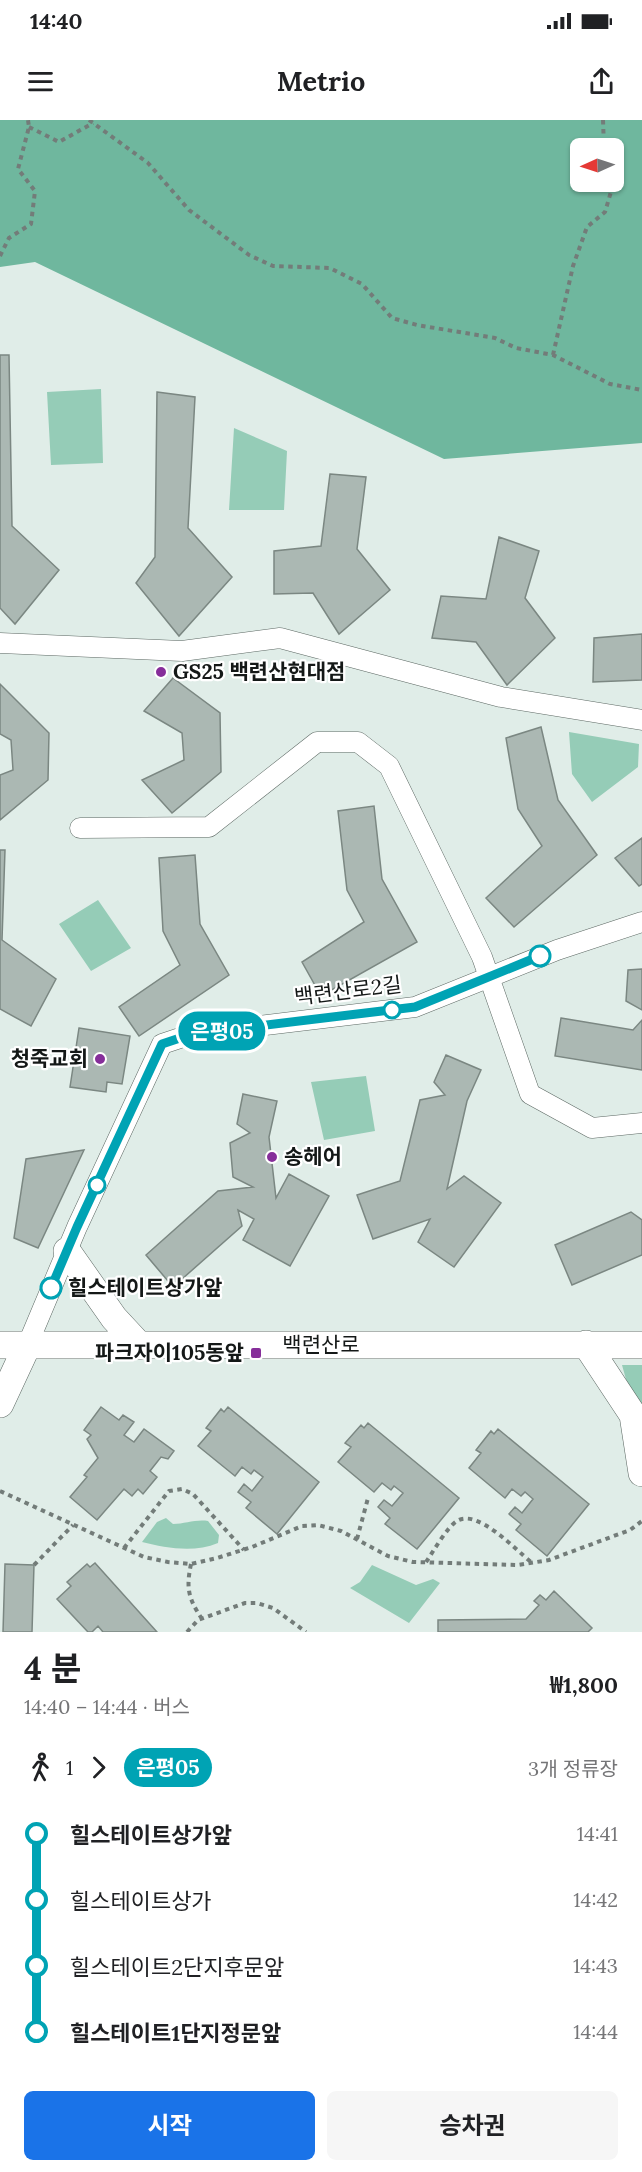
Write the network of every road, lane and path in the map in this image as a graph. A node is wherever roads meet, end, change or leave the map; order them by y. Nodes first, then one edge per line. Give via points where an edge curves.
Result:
1 (28, 120) edge
2 (603, 120) edge
3 (91, 121) edge
4 (29, 127) junction
5 (604, 138) edge
6 (611, 192) edge
7 (0, 256) edge
8 (553, 355) junction
9 (642, 390) edge
10 (0, 643) edge
11 (642, 720) edge
12 (80, 828) dead end
13 (642, 922) edge
14 (490, 977) junction
15 (642, 1124) edge
16 (67, 1251) junction
17 (586, 1344) junction
18 (0, 1345) edge
19 (642, 1345) edge
20 (27, 1346) junction
21 (140, 1346) junction
22 (0, 1404) edge
23 (642, 1473) edge
24 (0, 1491) edge
25 (368, 1498) dead end
26 (642, 1521) edge
27 (73, 1525) junction
28 (357, 1539) junction
29 (124, 1548) junction
30 (244, 1550) junction
31 (426, 1563) junction
32 (532, 1563) junction
33 (191, 1564) junction
34 (34, 1565) dead end
35 (202, 1619) junction
36 (187, 1632) edge
37 (306, 1632) edge

1 - 4 path
2 - 5 path
3 - 4 path via 59,142
3 - 8 path via 148,164 189,210 249,255 273,266 330,268 362,284 392,318 417,326 495,338 516,348
4 - 7 path via 18,169 35,191 31,224 9,238
6 - 8 path via 606,212 587,227 573,266
8 - 9 path via 610,384
10 - 11 street via 183,651 280,638 501,697
12 - 14 street via 209,827 316,742 358,742 389,766
13 - 14 street, 백련산로2길
14 - 15 street via 530,1094 592,1128
14 - 16 street, 백련산로2길 via 415,1007 192,1034 162,1044
16 - 20 street, 백련산로2길
16 - 21 main road via 114,1318
17 - 19 main road, 백련산로
17 - 21 main road, 백련산로
17 - 23 main road via 633,1415
18 - 20 main road, 백련산로
20 - 21 main road, 백련산로
20 - 22 main road
24 - 27 path
25 - 28 path
26 - 32 path via 630,1530
27 - 29 path
27 - 34 path
28 - 30 path via 341,1531 302,1526
28 - 31 path via 388,1557
29 - 30 path via 169,1491 182,1489 193,1494
29 - 33 path via 144,1557
30 - 33 path
31 - 32 path
31 - 32 path via 455,1522 465,1519 482,1522
33 - 35 path via 188,1593
35 - 36 path
35 - 37 path via 245,1603 257,1603 273,1608

